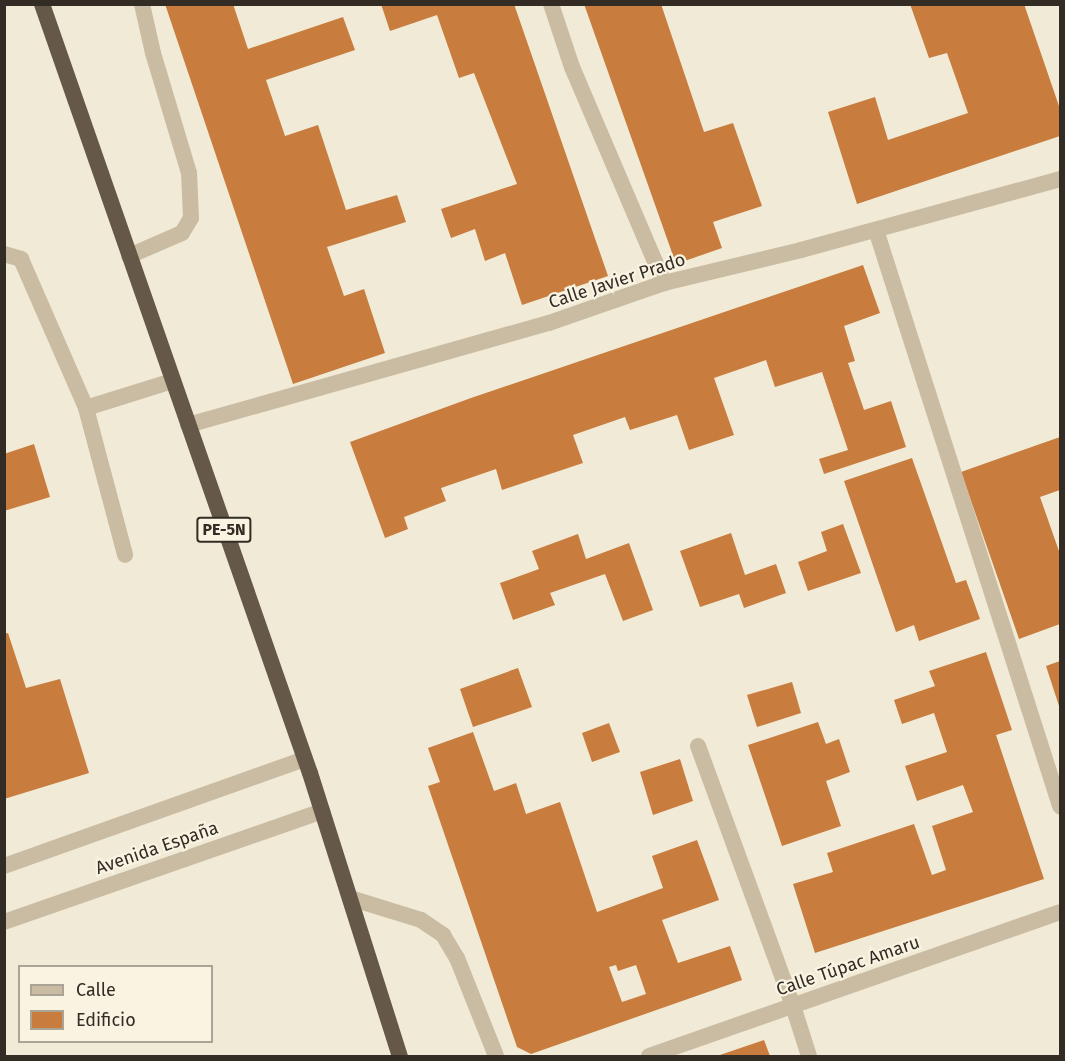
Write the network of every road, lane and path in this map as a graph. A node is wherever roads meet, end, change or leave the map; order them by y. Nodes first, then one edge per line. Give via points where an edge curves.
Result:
1 (42, 4) edge
2 (142, 4) edge
3 (551, 4) edge
4 (1060, 179) edge
5 (876, 230) junction
6 (4, 254) edge
7 (129, 256) junction
8 (664, 283) junction
9 (172, 381) junction
10 (86, 408) junction
11 (188, 425) junction
12 (125, 555) dead end
13 (698, 746) dead end
14 (304, 759) junction
15 (1060, 806) edge
16 (322, 811) junction
17 (4, 866) edge
18 (350, 898) junction
19 (1060, 912) edge
20 (4, 922) edge
21 (794, 1006) junction
22 (400, 1056) edge
23 (496, 1056) edge
24 (649, 1056) edge
25 (809, 1056) edge

1 - 7 highway, PE-5N
2 - 7 street via 189,173 191,218 182,233
3 - 8 street via 572,67
4 - 5 street, Calle Javier Prado
5 - 8 street, Calle Javier Prado
5 - 15 street
6 - 10 street via 21,259
7 - 9 highway, PE-5N
8 - 11 street, Calle Javier Prado via 549,323
9 - 10 street
9 - 11 highway, PE-5N
10 - 12 street
11 - 14 highway, PE-5N
13 - 21 street
14 - 16 highway, PE-5N
14 - 17 street, Avenida España
16 - 18 highway, PE-5N
16 - 20 street, Avenida España
18 - 22 highway, PE-5N
18 - 23 street via 421,920 443,935 457,958
19 - 21 street, Calle Túpac Amaru
21 - 24 street, Calle Túpac Amaru
21 - 25 street

